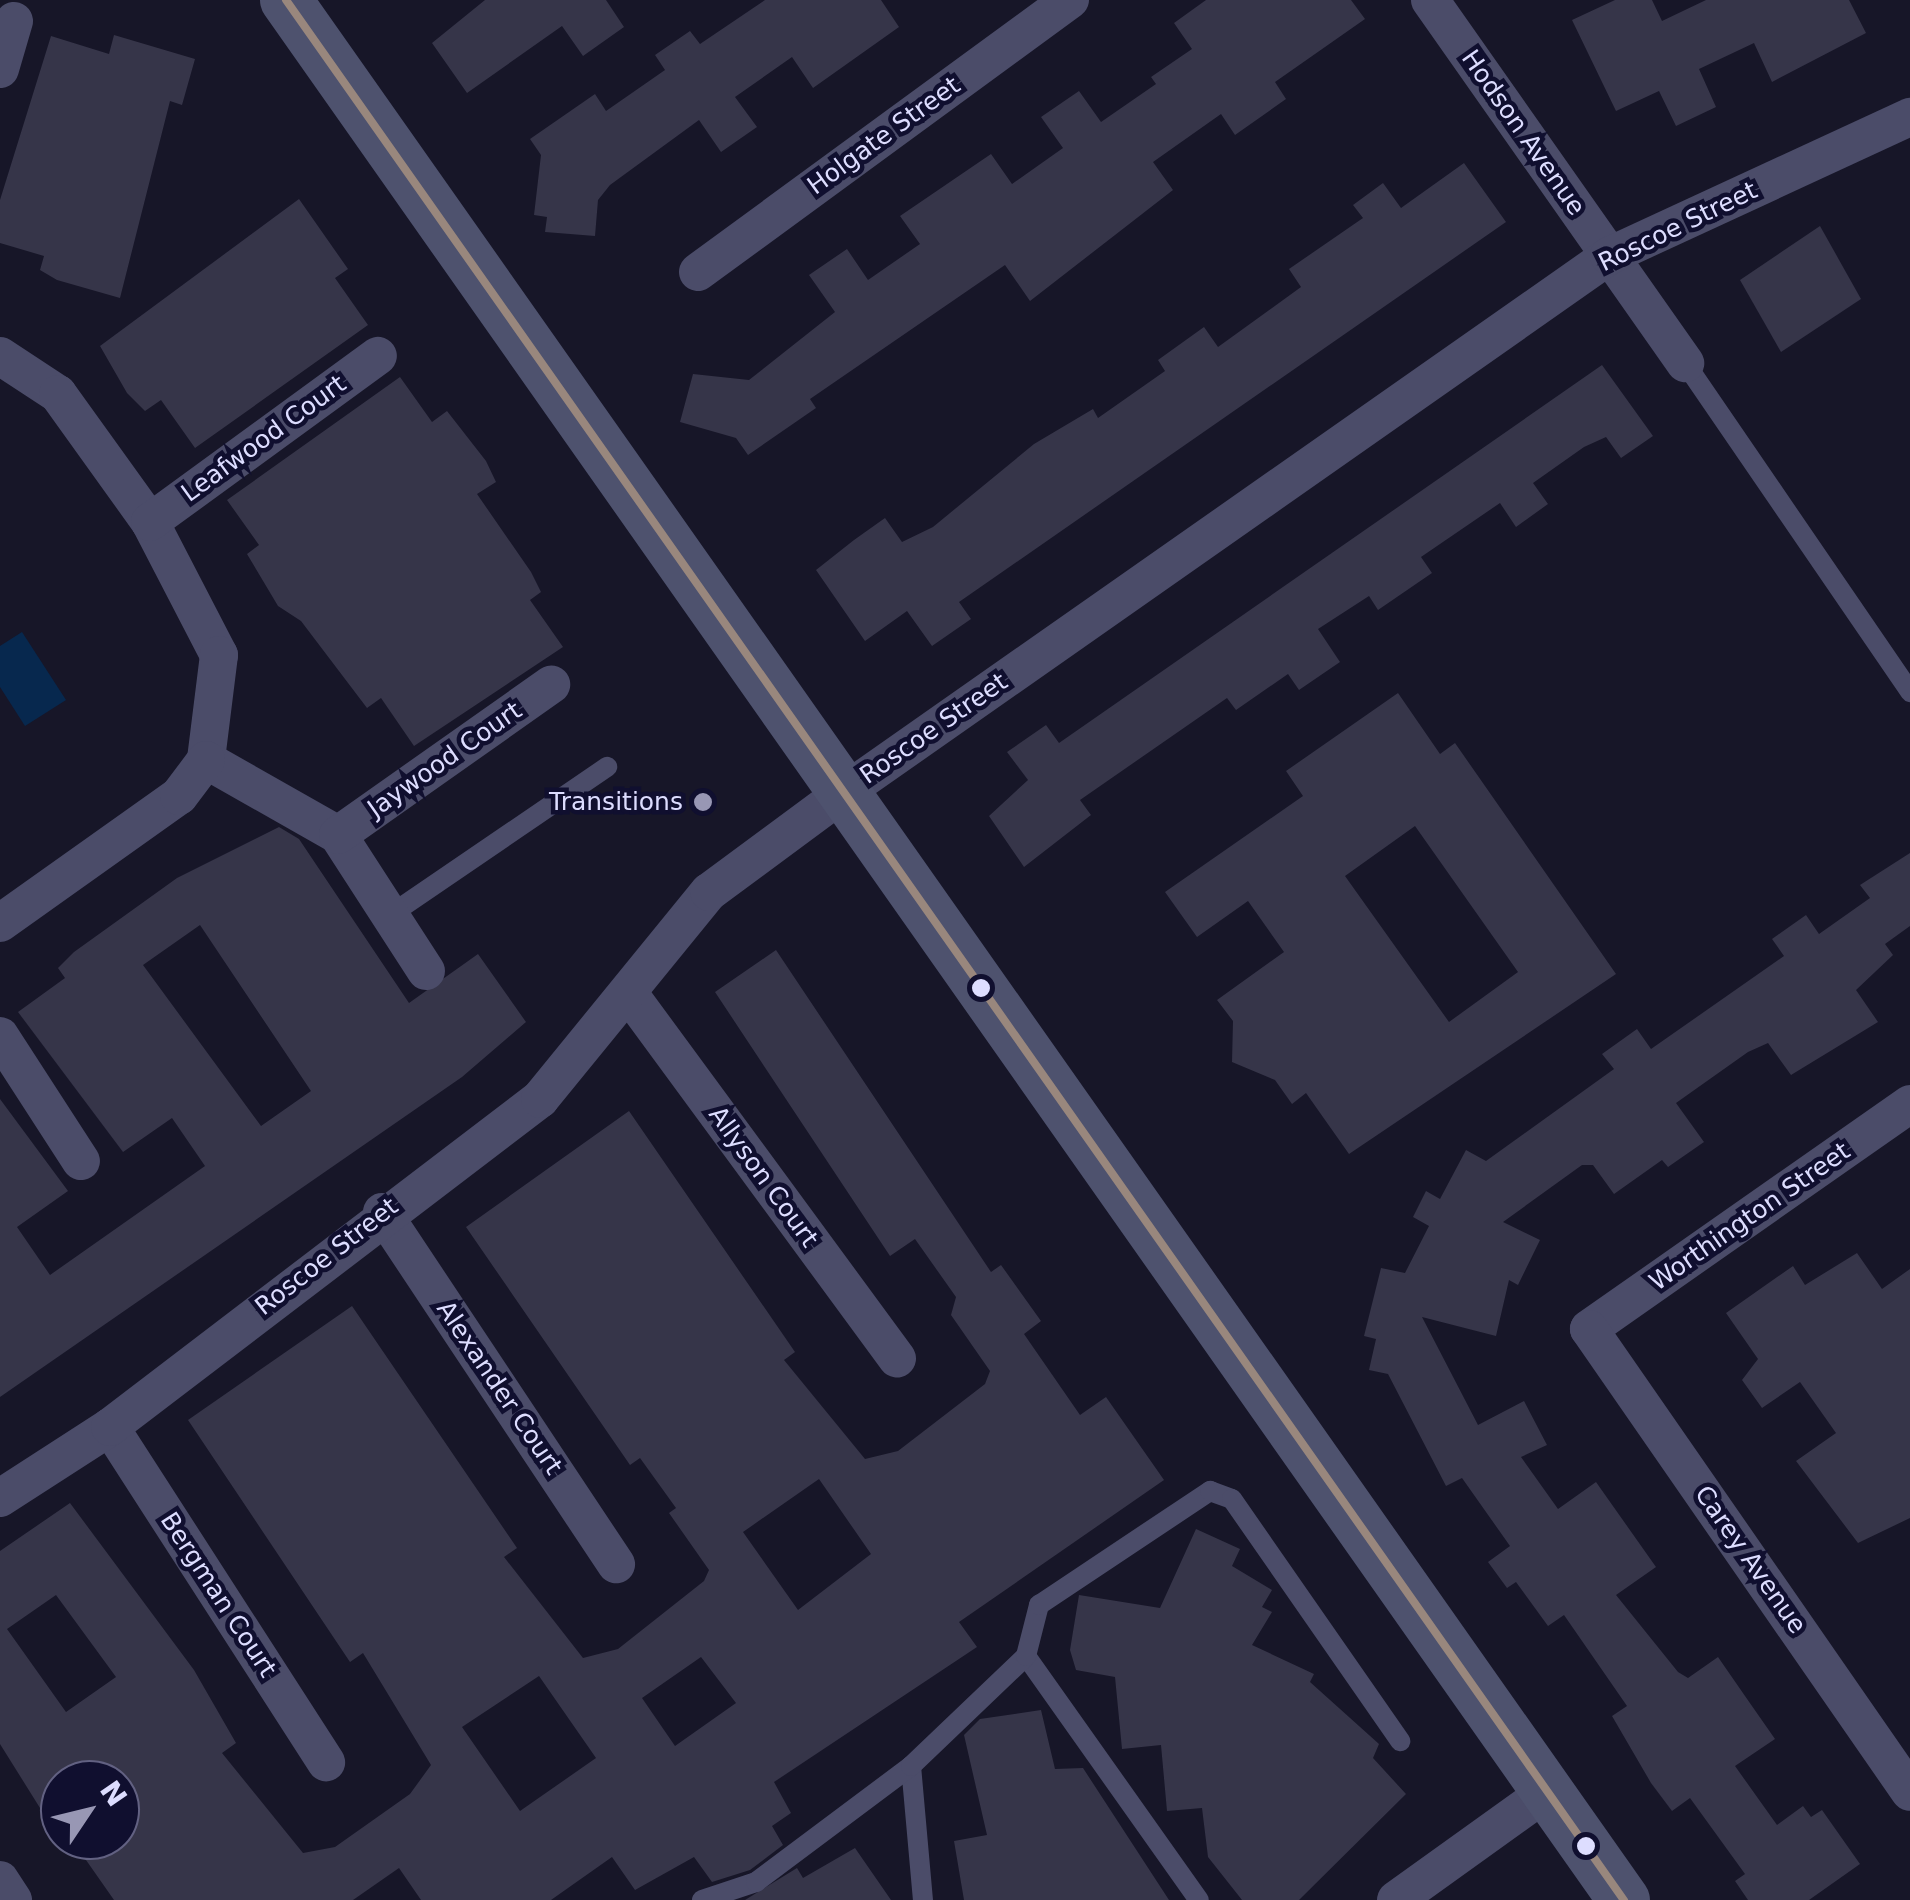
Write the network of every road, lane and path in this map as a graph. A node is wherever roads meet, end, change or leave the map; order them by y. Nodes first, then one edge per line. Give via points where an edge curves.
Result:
1 (1070, 0) edge
2 (1430, 0) edge
3 (293, 3) edge
4 (14, 21) dead end
5 (0, 69) edge
6 (1910, 117) edge
7 (1610, 256) junction
8 (698, 272) dead end
9 (0, 356) edge
10 (378, 356) dead end
11 (1685, 363) joint
12 (150, 522) junction
13 (551, 685) dead end
14 (1910, 692) edge
15 (206, 760) junction
16 (607, 767) dead end
17 (843, 793) junction
18 (338, 835) junction
19 (390, 915) junction
20 (0, 923) edge
21 (426, 971) dead end
22 (630, 995) junction
23 (0, 1036) edge
24 (1910, 1104) edge
25 (80, 1161) dead end
26 (382, 1212) junction
27 (1589, 1329) joint
28 (897, 1358) dead end
29 (110, 1427) junction
30 (0, 1498) edge
31 (616, 1564) dead end
32 (1026, 1656) junction
33 (1400, 1741) dead end
34 (326, 1762) dead end
35 (911, 1766) junction
36 (1549, 1790) junction
37 (1910, 1792) edge
38 (0, 1880) edge
39 (13, 1900) edge
40 (702, 1900) edge
41 (923, 1900) edge
42 (1199, 1900) edge
43 (1396, 1900) edge
44 (1624, 1900) edge

1 - 8 street, Holgate Street
2 - 7 street, Hodson Avenue
3 - 17 main road
4 - 5 street
6 - 7 street, Roscoe Street
7 - 11 street, Hodson Avenue
7 - 17 street, Roscoe Street
9 - 12 street via 58,394
10 - 12 street, Leafwood Court
11 - 14 lane
12 - 15 street via 219,655
13 - 18 street, Jaywood Court
15 - 18 street
15 - 20 street via 179,796
16 - 19 lane
17 - 22 street, Roscoe Street via 710,892
17 - 36 main road
18 - 19 street
19 - 21 street
22 - 26 street, Roscoe Street via 540,1099
22 - 28 street, Allyson Court
23 - 25 street
24 - 27 street, Worthington Street
26 - 29 street, Roscoe Street
26 - 31 street, Alexander Court
27 - 37 street, Carey Avenue
29 - 30 street, Roscoe Street
29 - 34 street, Bergman Court
32 - 33 lane via 1040,1604 1210,1491 1232,1499
32 - 35 lane
32 - 42 lane
35 - 40 lane via 756,1882
35 - 41 lane
36 - 43 street
36 - 44 main road
38 - 39 street

